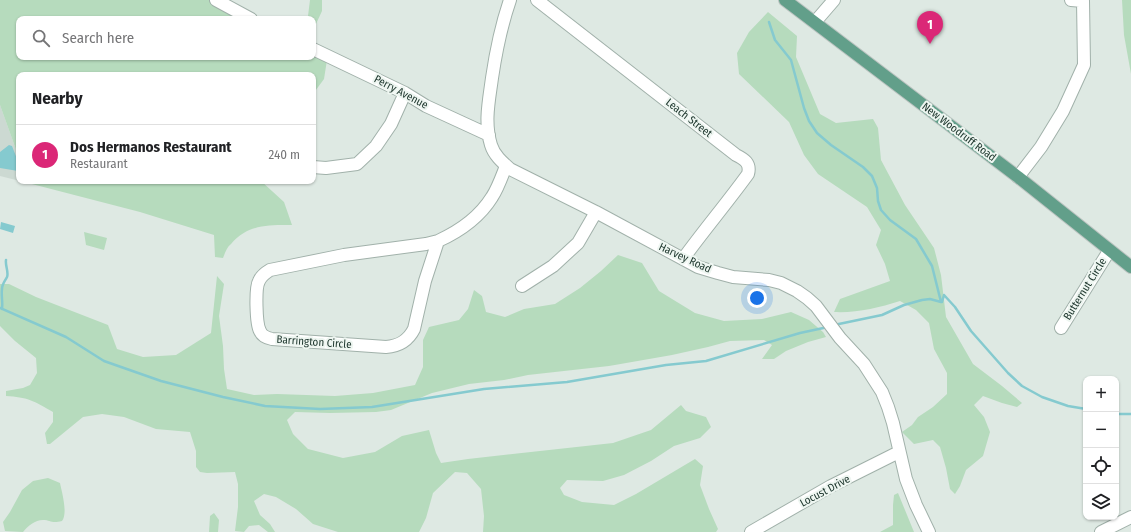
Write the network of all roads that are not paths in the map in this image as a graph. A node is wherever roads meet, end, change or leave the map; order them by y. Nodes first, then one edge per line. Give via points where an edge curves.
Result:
1 (216, 0) edge
2 (510, 0) edge
3 (537, 0) edge
4 (785, 0) edge
5 (834, 0) edge
6 (1071, 0) edge
7 (245, 16) edge
8 (815, 22) junction
9 (316, 50) edge
10 (405, 93) junction
11 (489, 135) junction
12 (506, 166) junction
13 (316, 167) edge
14 (1018, 177) junction
15 (596, 212) junction
16 (438, 241) junction
17 (1109, 251) junction
18 (683, 259) junction
19 (1131, 267) edge
20 (522, 286) dead end
21 (1062, 328) dead end
22 (899, 452) junction
23 (1131, 517) edge
24 (751, 532) edge
25 (929, 532) edge
26 (1101, 532) edge

1 - 7 street
2 - 11 street, Harvey Road via 500,33 487,111
3 - 18 street, Leach Street via 748,164 748,174
4 - 8 main road, New Woodruff Road
5 - 8 street
6 - 14 street via 1083,1 1084,65 1063,111 1041,147
8 - 14 main road, New Woodruff Road
9 - 10 street, Perry Avenue
10 - 11 street, Perry Avenue via 426,106
10 - 13 street via 391,124 376,146 357,164
11 - 12 street, Harvey Road via 495,154
12 - 15 street, Harvey Road
12 - 16 street, Barrington Circle via 492,197 481,211 454,233
14 - 17 main road, New Woodruff Road
15 - 18 street, Harvey Road
15 - 20 street via 578,243 553,266
16 - 16 street, Barrington Circle via 425,281 414,329 406,341 386,347 272,339 264,336 259,330 257,286 262,276 270,270 344,255
17 - 19 main road, New Woodruff Road
17 - 21 street, Butternut Circle
18 - 22 street, Harvey Road via 718,273 786,285 816,306 864,364 882,392 893,423
22 - 24 street, Locust Drive
22 - 25 street, Harvey Road via 906,479
23 - 26 street

